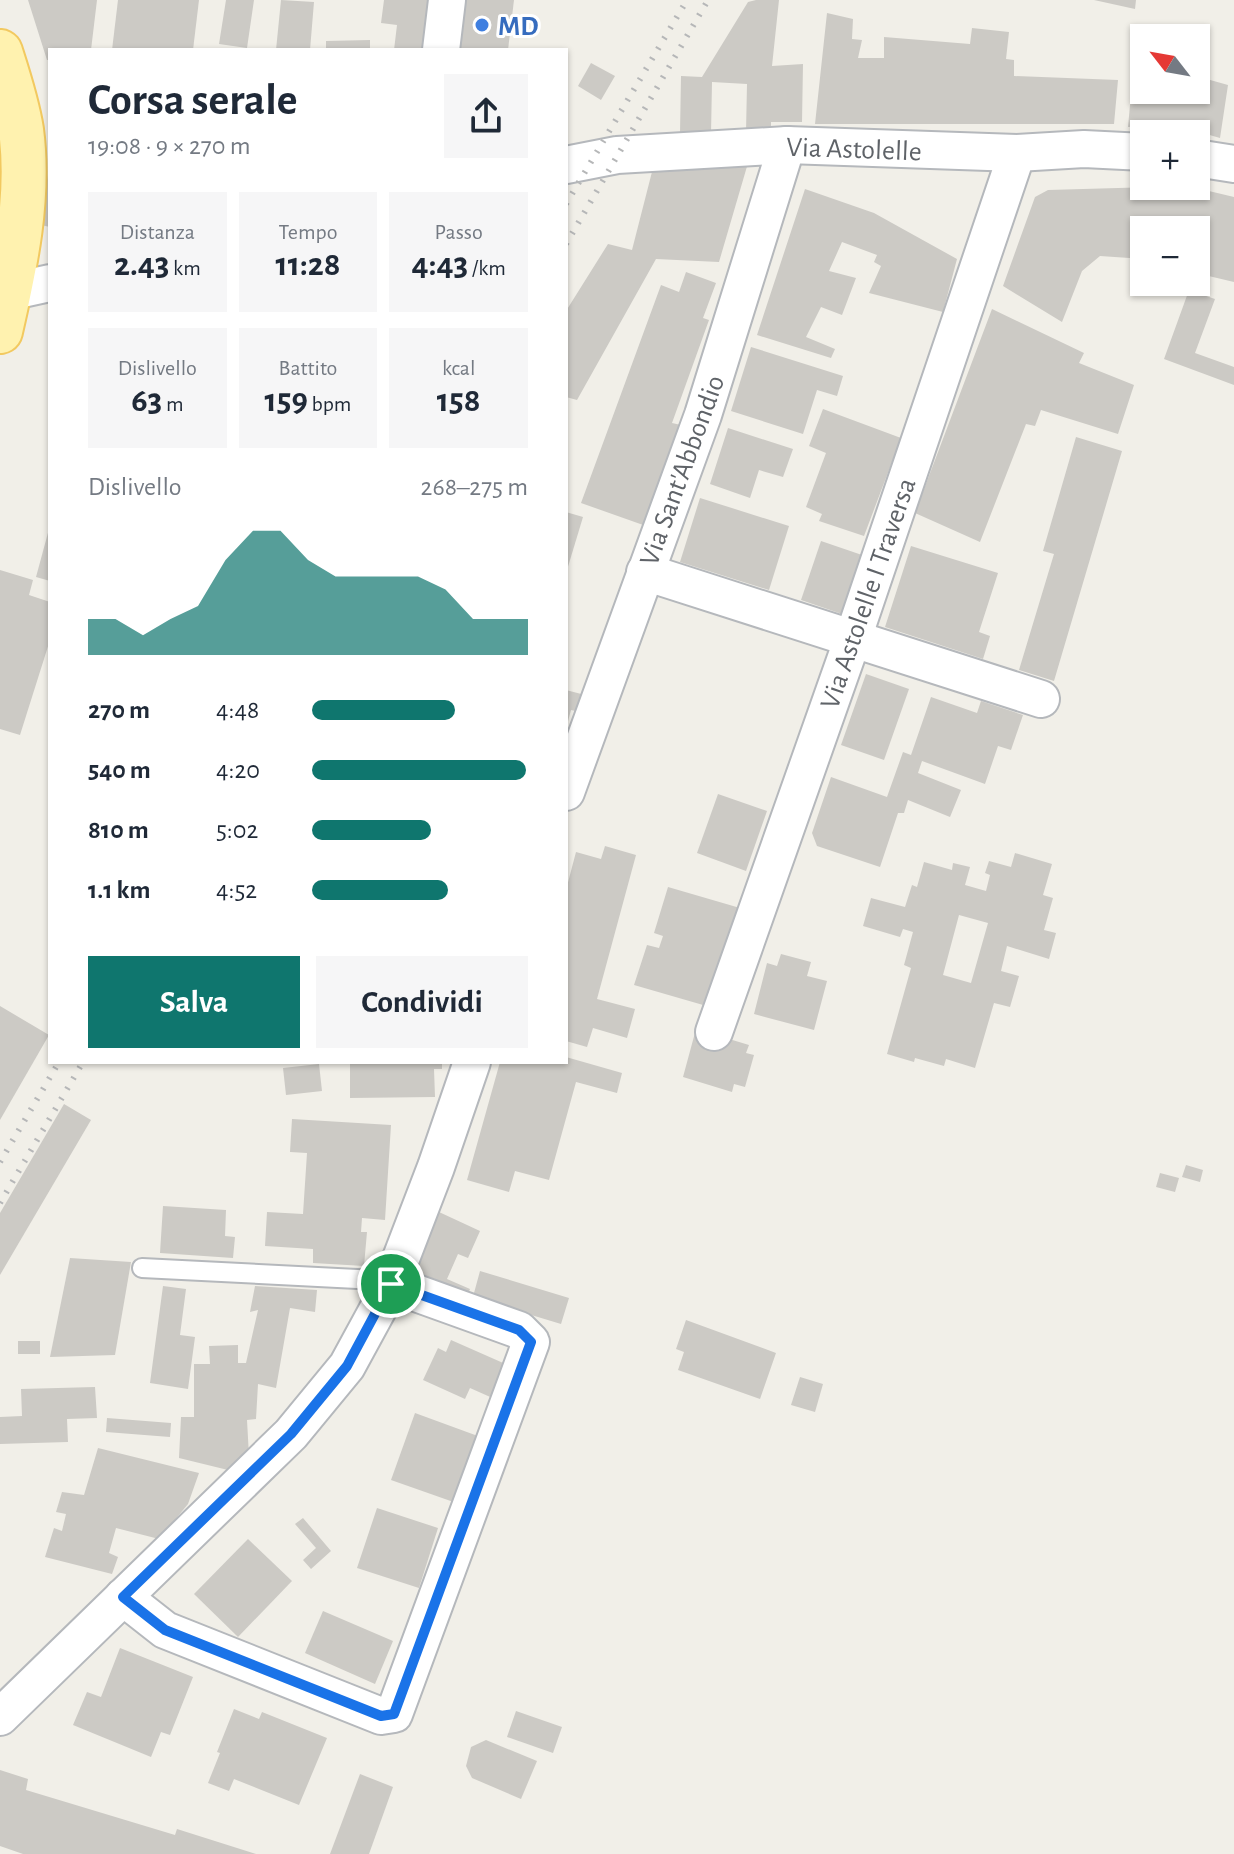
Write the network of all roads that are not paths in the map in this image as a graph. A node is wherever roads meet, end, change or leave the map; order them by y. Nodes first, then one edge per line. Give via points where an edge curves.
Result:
1 (447, 0) edge
2 (441, 48) edge
3 (1, 68) edge
4 (787, 145) junction
5 (1130, 151) edge
6 (1017, 153) junction
7 (1210, 160) edge
8 (1234, 164) edge
9 (568, 165) edge
10 (20, 302) edge
11 (645, 572) junction
12 (853, 638) junction
13 (1041, 699) dead end
14 (568, 786) edge
15 (714, 1032) dead end
16 (471, 1064) edge
17 (142, 1268) dead end
18 (391, 1284) junction
19 (123, 1597) junction
20 (0, 1717) edge

1 - 2 street
3 - 10 main road via 21,129
4 - 6 street, Via Astolelle
4 - 9 street, Via Astolelle via 617,155
4 - 11 street, Via Sant'Abbondio via 703,415
5 - 6 street, Via Astolelle
6 - 12 street, Via Astolelle I Traversa
7 - 8 street
11 - 12 street
11 - 14 street, Via Sant'Abbondio
12 - 13 street
12 - 15 street, Via Astolelle I Traversa
16 - 18 street
17 - 18 lane
18 - 19 street via 347,1366 291,1434
18 - 19 street via 519,1330 531,1342 394,1714 381,1716 165,1630
19 - 20 street

